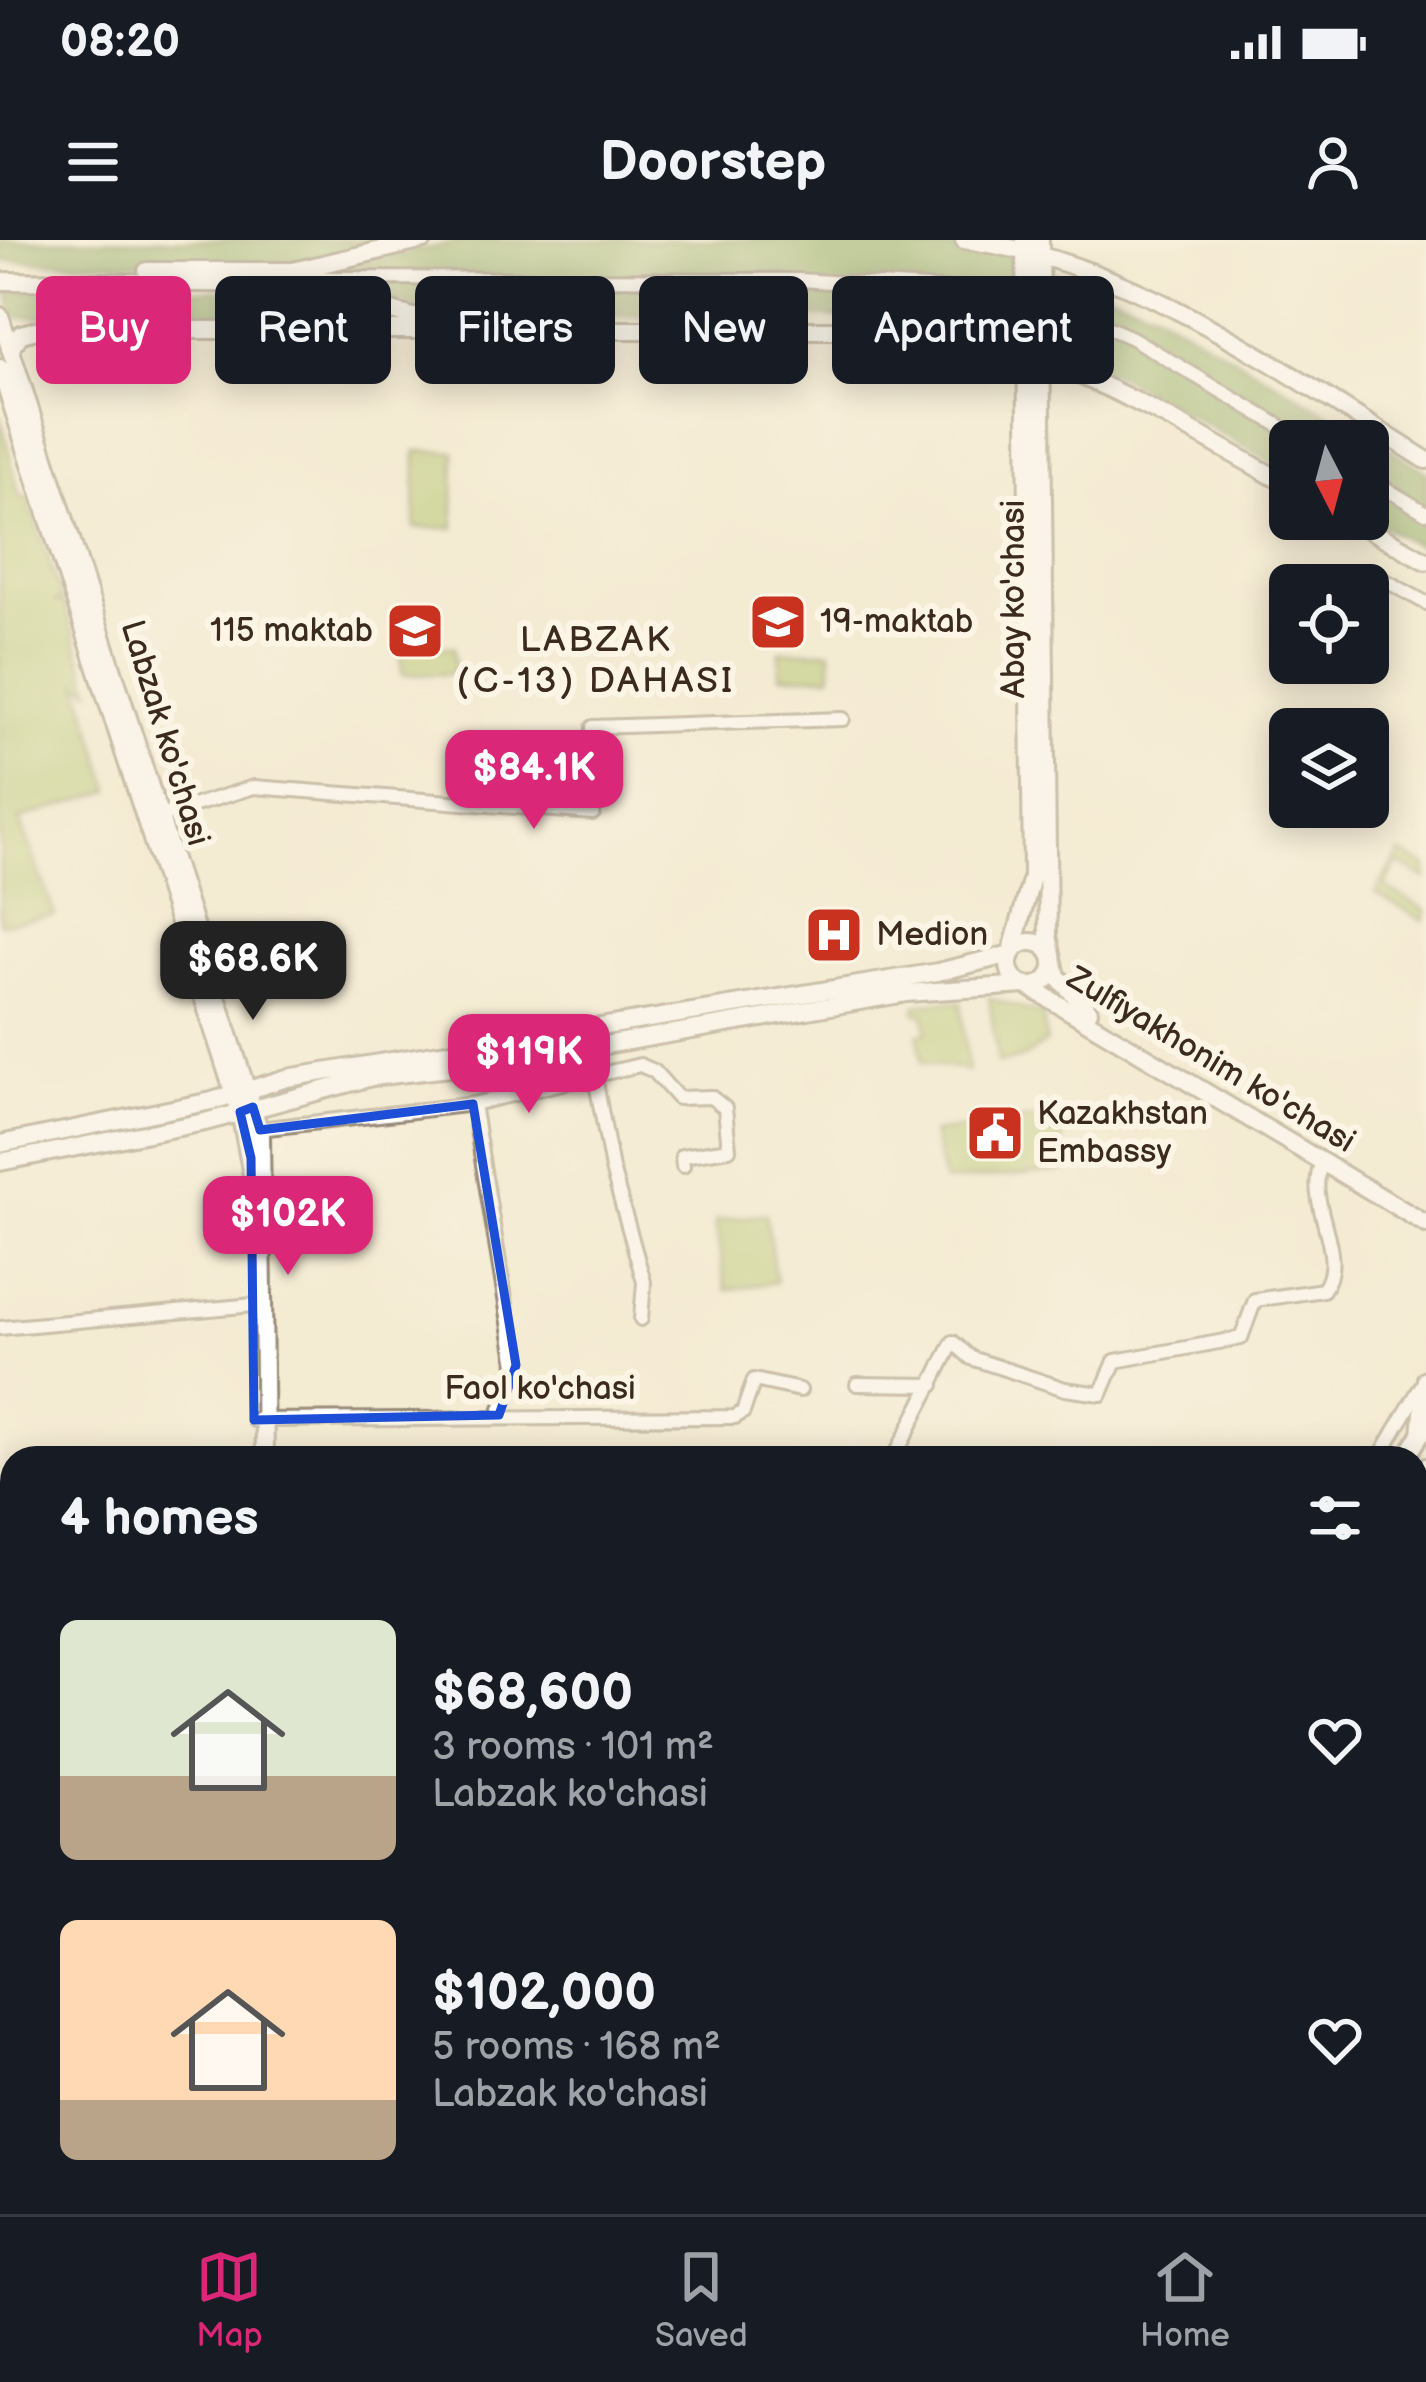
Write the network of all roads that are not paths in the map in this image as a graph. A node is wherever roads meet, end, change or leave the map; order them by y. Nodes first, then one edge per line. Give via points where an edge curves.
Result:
1 (424, 240) edge
2 (964, 240) edge
3 (1033, 247) edge
4 (0, 270) edge
5 (252, 276) edge
6 (298, 276) edge
7 (215, 278) edge
8 (391, 278) edge
9 (0, 281) edge
10 (832, 282) edge
11 (0, 316) edge
12 (415, 327) edge
13 (615, 328) edge
14 (832, 329) edge
15 (1114, 330) edge
16 (10, 349) junction
17 (0, 368) edge
18 (1035, 384) edge
19 (1097, 384) edge
20 (1270, 420) edge
21 (1426, 460) edge
22 (1269, 475) edge
23 (1389, 491) edge
24 (1426, 513) edge
25 (61, 525) junction
26 (1388, 540) edge
27 (1426, 561) edge
28 (1389, 583) edge
29 (1426, 603) edge
30 (843, 718) dead end
31 (1038, 733) junction
32 (153, 819) junction
33 (1011, 954) junction
34 (1052, 958) junction
35 (1026, 985) junction
36 (239, 1064) junction
37 (595, 1077) junction
38 (286, 1078) junction
39 (243, 1100) junction
40 (473, 1104) junction
41 (259, 1129) junction
42 (0, 1144) edge
43 (0, 1162) edge
44 (1322, 1163) junction
45 (683, 1166) dead end
46 (1426, 1220) edge
47 (254, 1305) junction
48 (640, 1319) dead end
49 (0, 1328) edge
50 (1426, 1379) edge
51 (857, 1384) dead end
52 (933, 1384) junction
53 (800, 1390) dead end
54 (499, 1415) junction
55 (259, 1420) junction
56 (1423, 1430) edge
57 (255, 1446) edge
58 (263, 1446) edge
59 (900, 1446) edge
60 (1386, 1446) edge
61 (0, 1631) edge
62 (0, 1642) edge

1 - 6 main road
2 - 3 main road
3 - 21 main road via 1190,318
4 - 5 main road
7 - 9 main road
8 - 10 street
11 - 16 main road, Labzak ko'chasi
12 - 16 main road via 37,330
13 - 14 main road
15 - 20 street
16 - 25 main road, Labzak ko'chasi
17 - 25 main road, Labzak ko'chasi
18 - 31 main road, Abay ko'chasi
19 - 22 main road
23 - 24 street
25 - 32 main road, Labzak ko'chasi
26 - 27 main road
28 - 29 street
30 - 32 street via 593,727 592,813 254,787
31 - 33 main road, Abay ko'chasi via 1032,877
31 - 34 main road, Abay ko'chasi
32 - 36 main road, Labzak ko'chasi
32 - 39 main road, Labzak ko'chasi
33 - 34 main road via 1036,943
33 - 35 main road via 1011,974
33 - 38 main road
34 - 35 main road via 1047,979
34 - 46 main road, Zulfiyakhonim ko'chasi via 1082,1007
35 - 39 main road via 906,993
35 - 44 main road, Zulfiyakhonim ko'chasi
36 - 38 main road via 262,1080
36 - 39 main road, Labzak ko'chasi
37 - 40 street
37 - 45 street via 640,1065 678,1098 711,1097 725,1108 729,1149 683,1155
37 - 48 street via 644,1282
38 - 39 main road
39 - 41 main road, Labzak ko'chasi
39 - 42 main road
39 - 43 main road
39 - 47 main road, Labzak ko'chasi
40 - 41 street
40 - 54 street via 516,1365
41 - 55 main road, Labzak ko'chasi
44 - 46 main road, Zulfiyakhonim ko'chasi
44 - 52 street via 1317,1188 1330,1279 1317,1293 1256,1300 1241,1338 1115,1361 1101,1394 1065,1389 948,1346
47 - 49 street
47 - 55 main road, Labzak ko'chasi
50 - 56 main road
50 - 60 street
51 - 52 street
52 - 59 street
53 - 54 street, Faol ko'chasi via 754,1380 735,1417
54 - 55 street, Faol ko'chasi
55 - 57 main road, Labzak ko'chasi
55 - 58 main road, Labzak ko'chasi
61 - 62 main road

